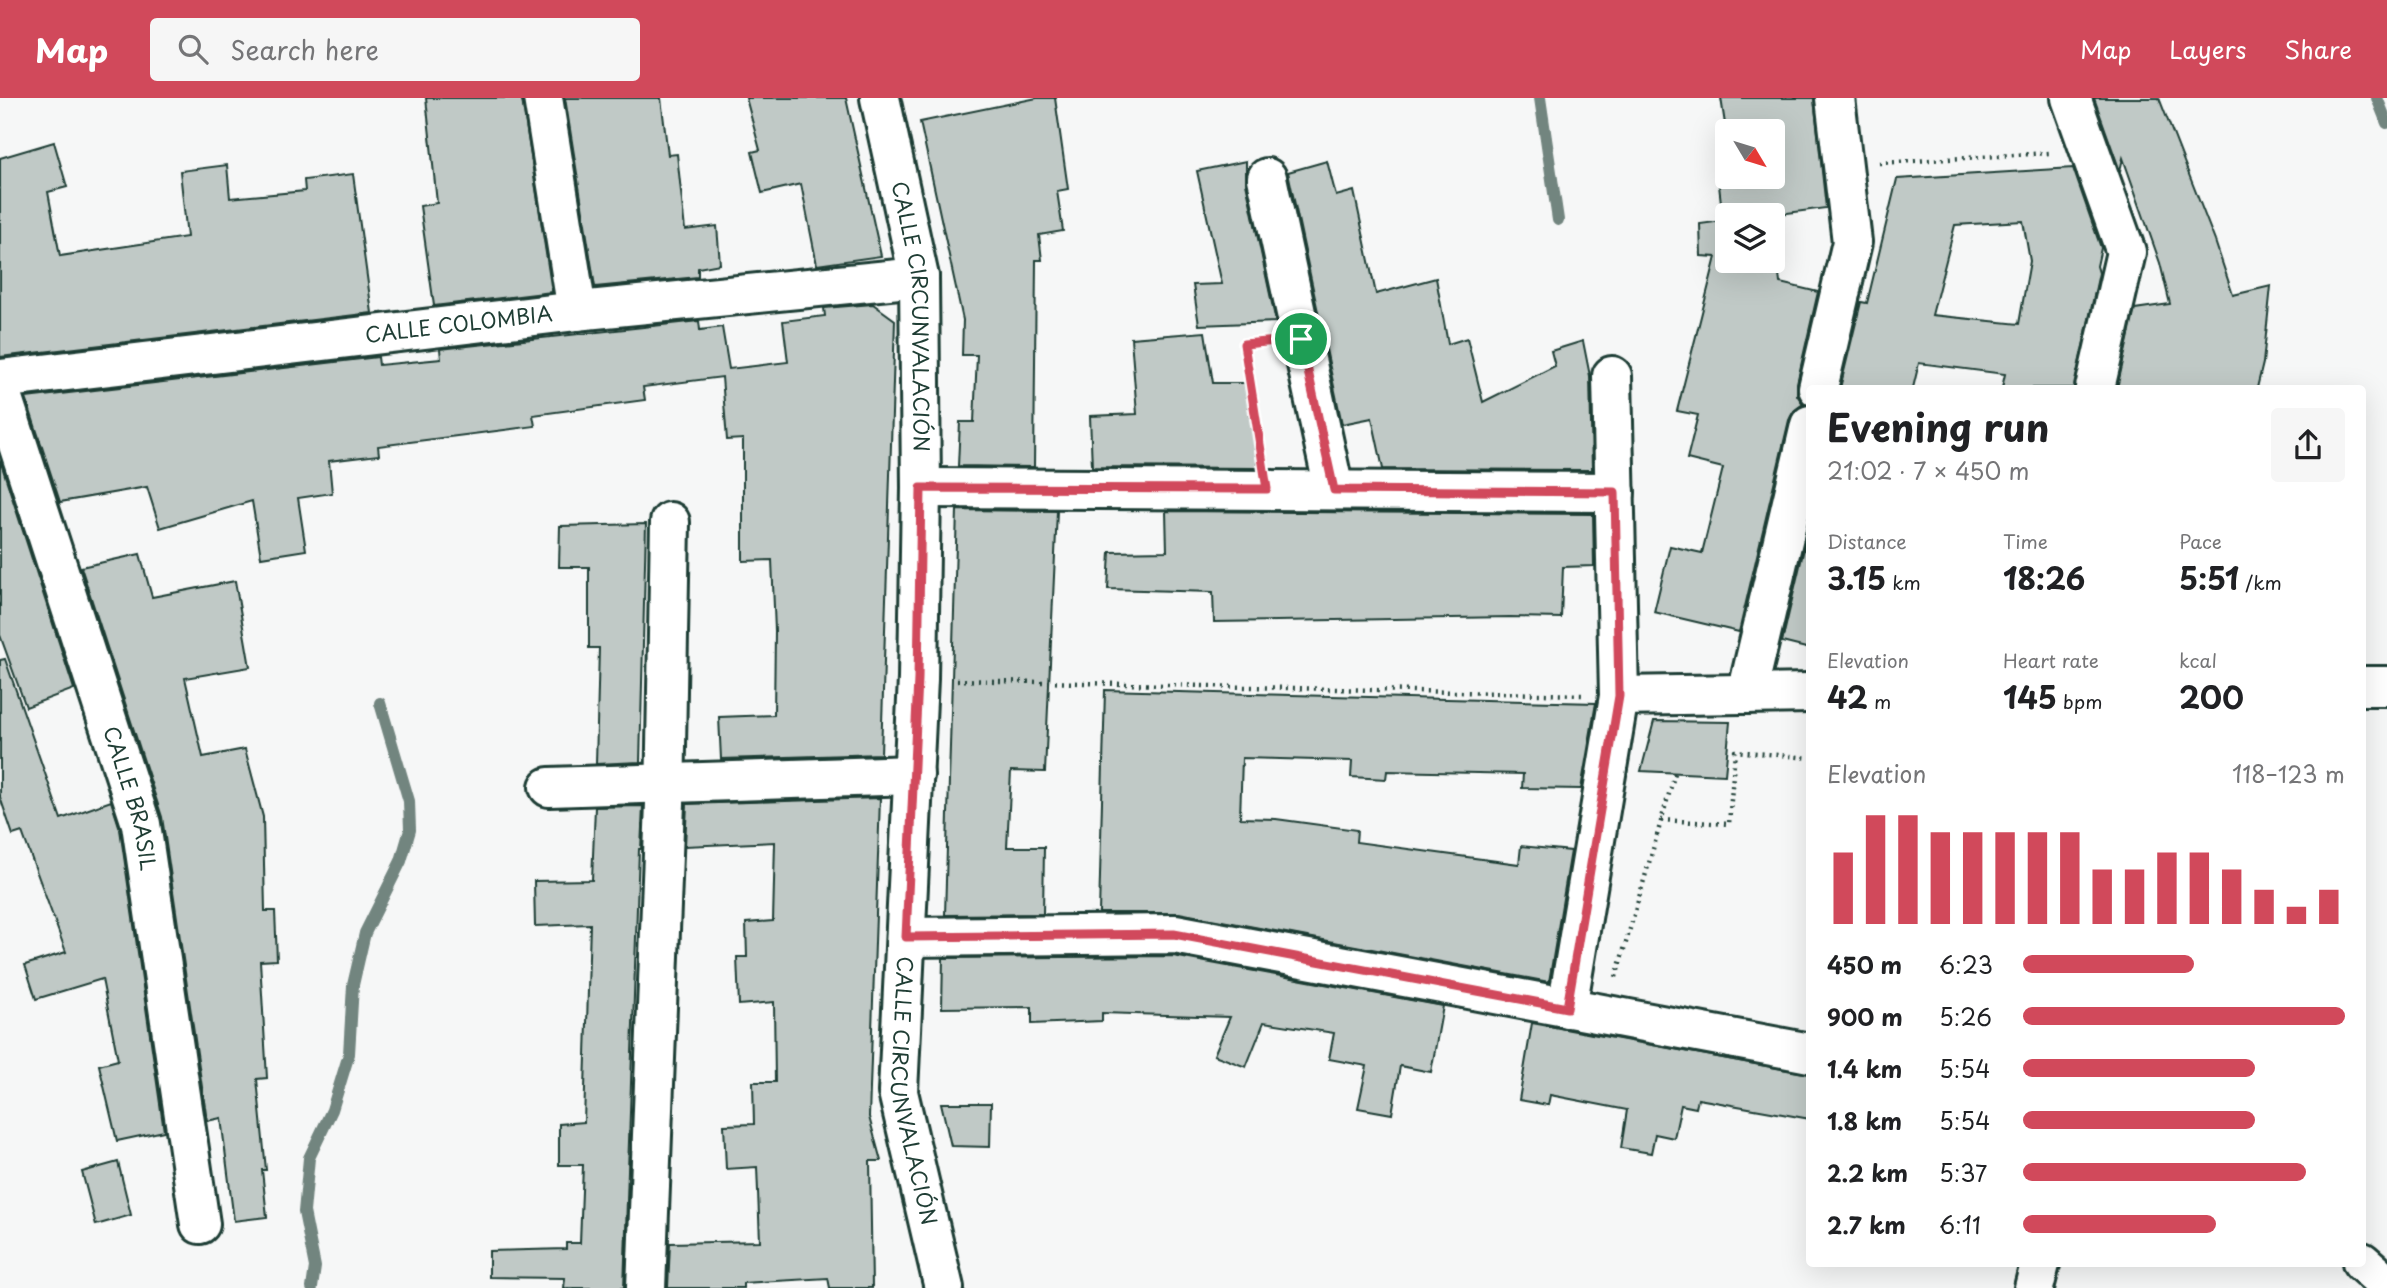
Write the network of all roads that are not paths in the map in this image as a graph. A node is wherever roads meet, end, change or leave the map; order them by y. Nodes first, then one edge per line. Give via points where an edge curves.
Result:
1 (543, 98) edge
2 (880, 98) edge
3 (1835, 98) edge
4 (2071, 98) edge
5 (1267, 178) dead end
6 (919, 277) junction
7 (577, 311) junction
8 (1612, 376) dead end
9 (0, 379) edge
10 (1819, 385) edge
11 (2096, 385) edge
12 (0, 389) edge
13 (1806, 442) edge
14 (921, 488) junction
15 (1334, 490) junction
16 (1615, 492) junction
17 (670, 522) dead end
18 (2366, 686) edge
19 (2387, 686) edge
20 (1806, 693) edge
21 (1747, 694) junction
22 (1619, 696) junction
23 (914, 775) junction
24 (665, 785) junction
25 (549, 787) dead end
26 (906, 937) junction
27 (1567, 1008) junction
28 (1806, 1052) edge
29 (201, 1224) dead end
30 (2366, 1266) edge
31 (2039, 1267) edge
32 (2387, 1284) edge
33 (646, 1288) edge
34 (944, 1288) edge
35 (2034, 1288) edge

1 - 7 street
2 - 6 street, CALLE CIRCUNVALACIÓN
3 - 10 street via 1852,242
4 - 11 street via 2126,251
5 - 15 street
6 - 7 street, CALLE COLOMBIA
6 - 14 street, CALLE CIRCUNVALACIÓN
7 - 9 street, CALLE COLOMBIA
8 - 16 street
12 - 29 street, CALLE BRASIL via 141,824
13 - 21 street
14 - 15 street
14 - 23 street, CALLE CIRCUNVALACIÓN
15 - 16 street
16 - 22 street
17 - 24 street
18 - 19 street
20 - 21 street
21 - 22 street
22 - 27 street
23 - 24 street
23 - 26 street, CALLE CIRCUNVALACIÓN
24 - 25 street
24 - 33 street
26 - 27 street via 1174,934
26 - 34 street, CALLE CIRCUNVALACIÓN via 898,1092
27 - 28 street
30 - 32 street
31 - 35 street

